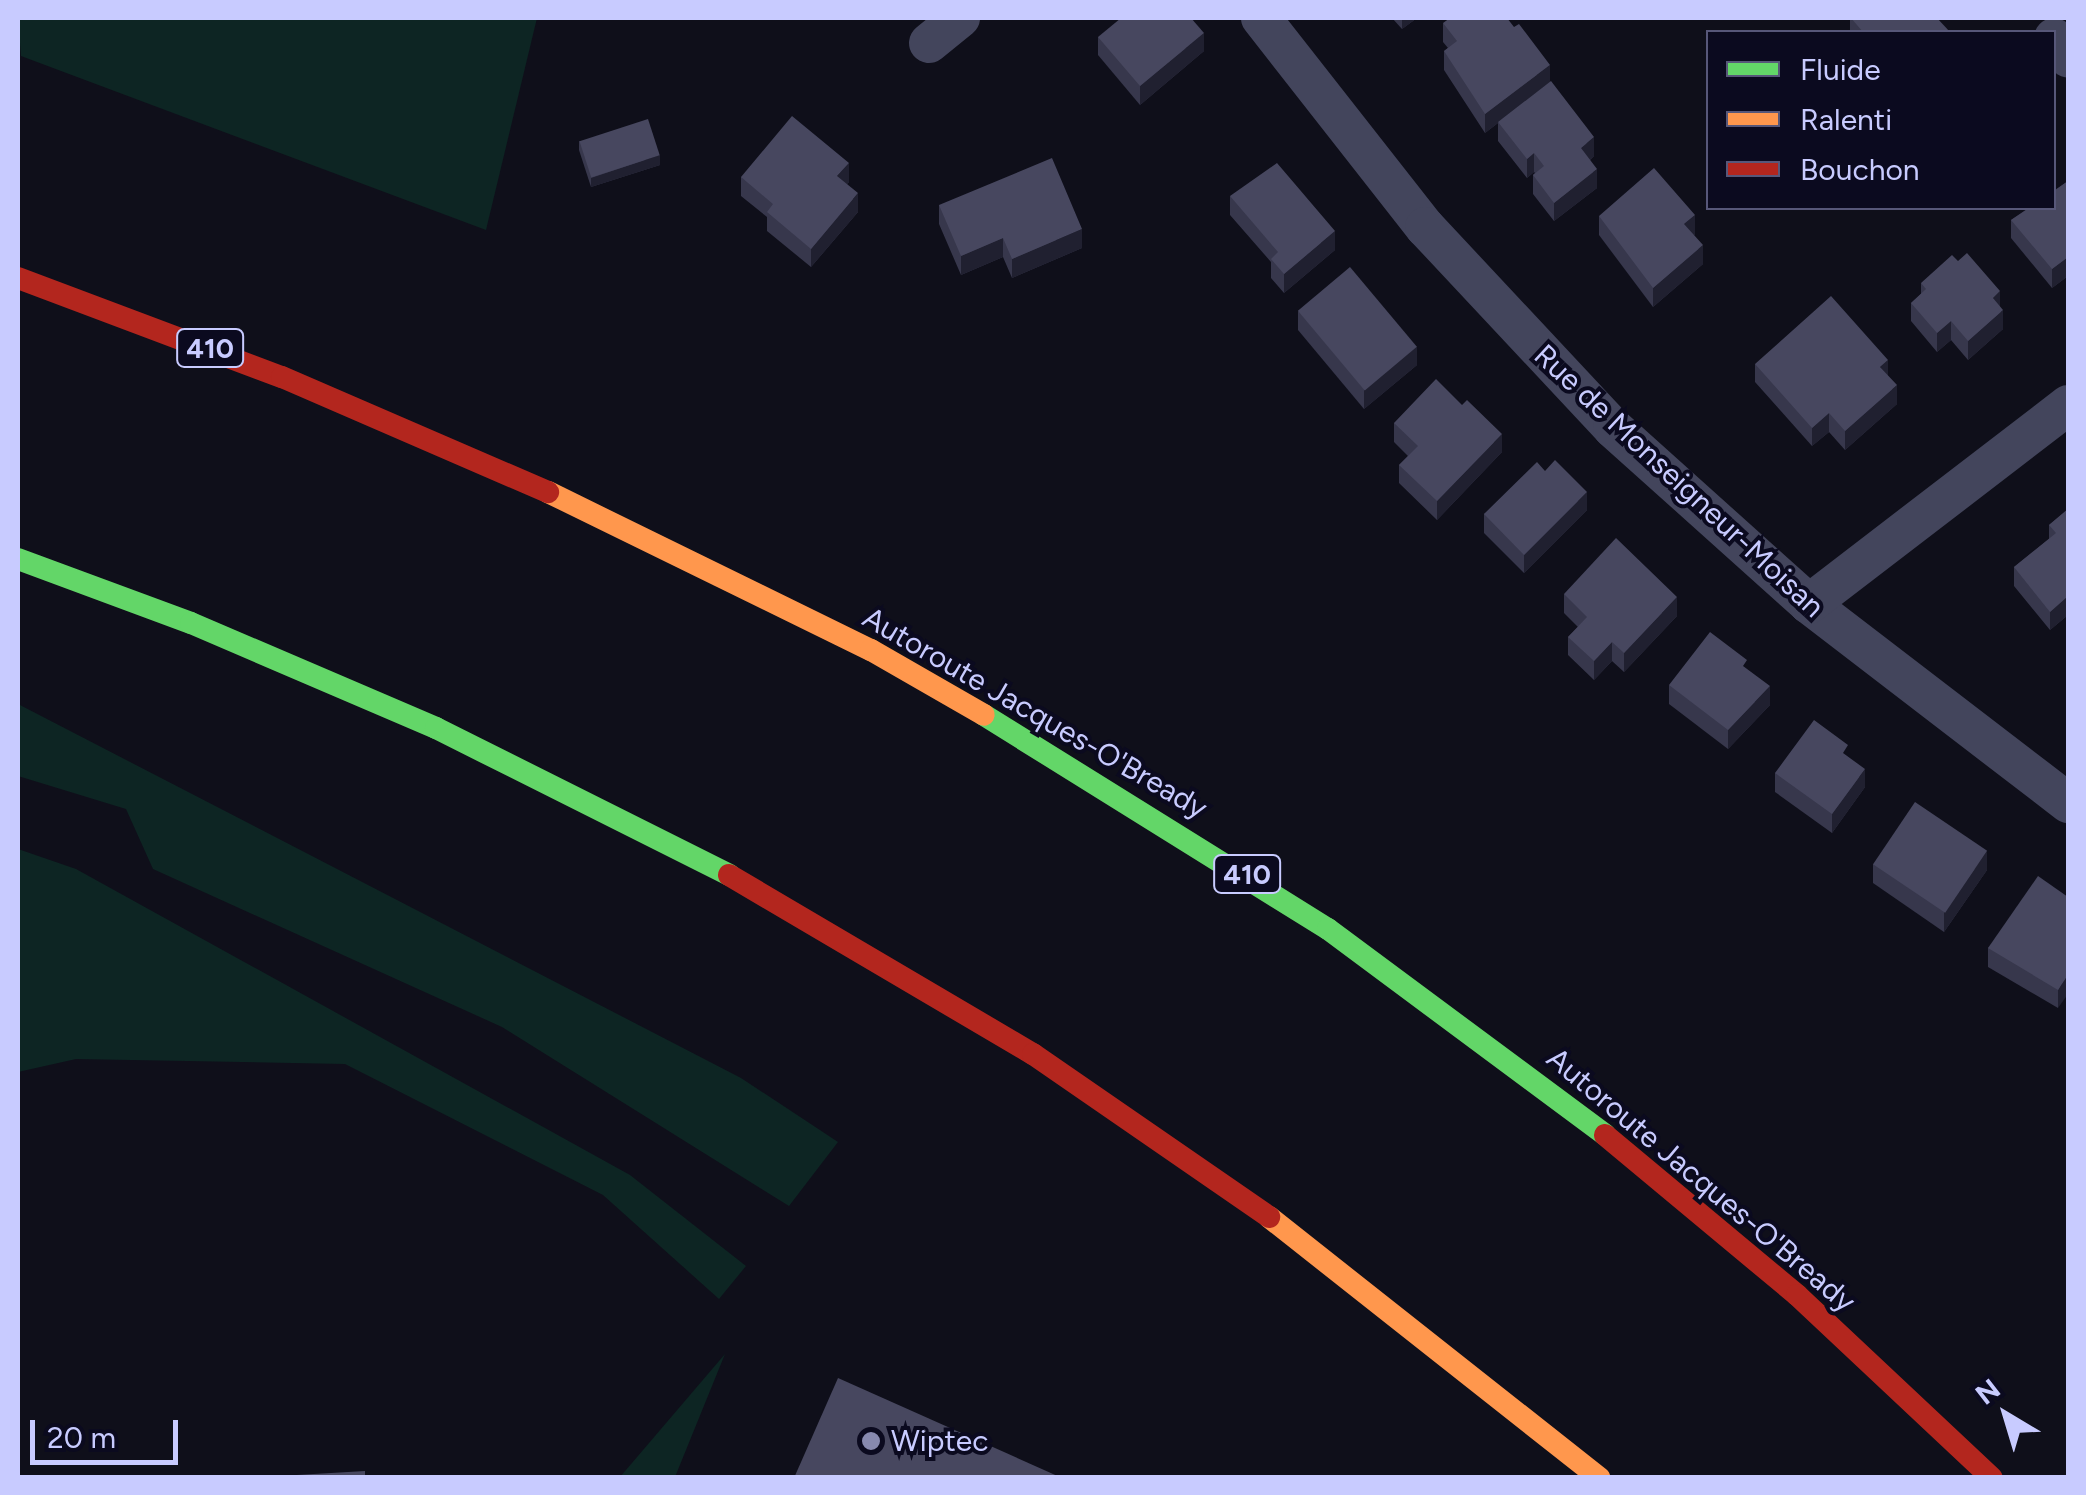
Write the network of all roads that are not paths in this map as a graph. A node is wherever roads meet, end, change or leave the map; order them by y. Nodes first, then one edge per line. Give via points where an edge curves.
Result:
1 (960, 18) edge
2 (1261, 18) edge
3 (929, 43) dead end
4 (18, 278) edge
5 (2068, 405) edge
6 (18, 560) edge
7 (1810, 604) junction
8 (2068, 803) edge
9 (1598, 1478) edge
10 (1992, 1478) edge

1 - 3 street
2 - 7 street, Rue de Monseigneur-Moisan via 1425,227 1511,324 1626,441
4 - 10 highway, Autoroute Jacques-O'Bready / 410 via 282,376 597,514 871,650 1102,782 1328,929 1565,1104 1797,1295
5 - 7 street
6 - 9 highway via 389,706 681,848 842,938 1033,1054 1258,1208
7 - 8 street, Rue de Monseigneur-Moisan

